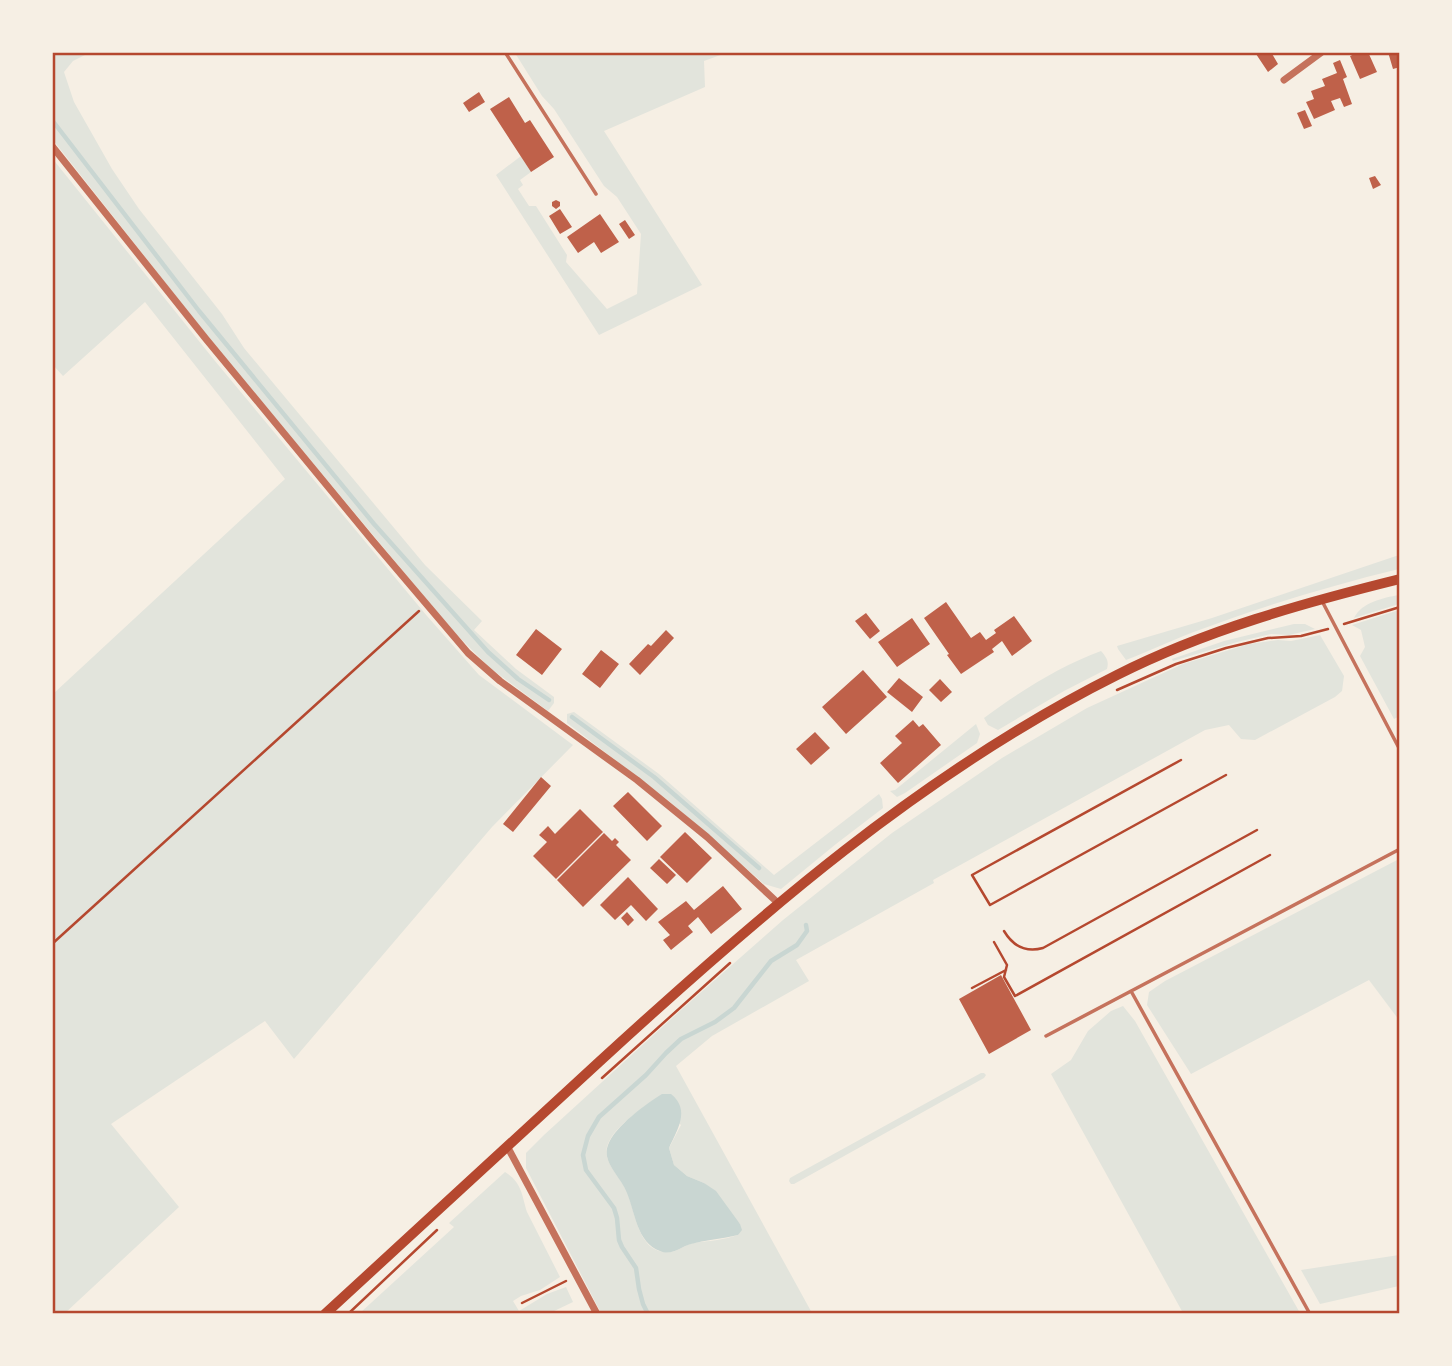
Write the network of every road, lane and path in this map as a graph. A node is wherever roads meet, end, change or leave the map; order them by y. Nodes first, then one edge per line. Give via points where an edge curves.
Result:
1 (505, 52) edge
2 (1322, 52) edge
3 (1284, 80) dead end
4 (52, 146) edge
5 (596, 194) dead end
6 (1399, 579) edge
7 (1321, 600) junction
8 (427, 604) junction
9 (1399, 607) edge
10 (1353, 621) dead end
11 (1317, 632) dead end
12 (1112, 693) dead end
13 (1399, 750) edge
14 (1181, 760) dead end
15 (1226, 775) dead end
16 (1257, 830) dead end
17 (1399, 849) edge
18 (1270, 855) dead end
19 (778, 903) junction
20 (1004, 931) dead end
21 (994, 942) dead end
22 (52, 944) edge
23 (738, 956) dead end
24 (1006, 970) junction
25 (972, 988) dead end
26 (1131, 991) junction
27 (1046, 1036) dead end
28 (602, 1078) dead end
29 (507, 1146) junction
30 (445, 1222) dead end
31 (576, 1275) junction
32 (522, 1303) dead end
33 (326, 1314) edge
34 (348, 1314) edge
35 (597, 1314) edge
36 (1310, 1314) edge

1 - 5 lane
2 - 3 street
4 - 8 street
6 - 7 main road
7 - 13 lane
7 - 19 main road via 1170,651 1047,712 910,800
8 - 19 street via 482,666 637,780
8 - 22 path
9 - 10 path
11 - 12 path via 1268,638 1198,656
14 - 15 path via 972,875 990,905
16 - 20 path via 1042,948 1021,948
17 - 26 lane
18 - 24 path via 1014,996 1004,976
19 - 29 main road
21 - 24 path
23 - 28 path
24 - 25 path
26 - 27 lane
26 - 36 lane
29 - 31 street
29 - 33 main road
30 - 34 path
31 - 32 path
31 - 35 street

